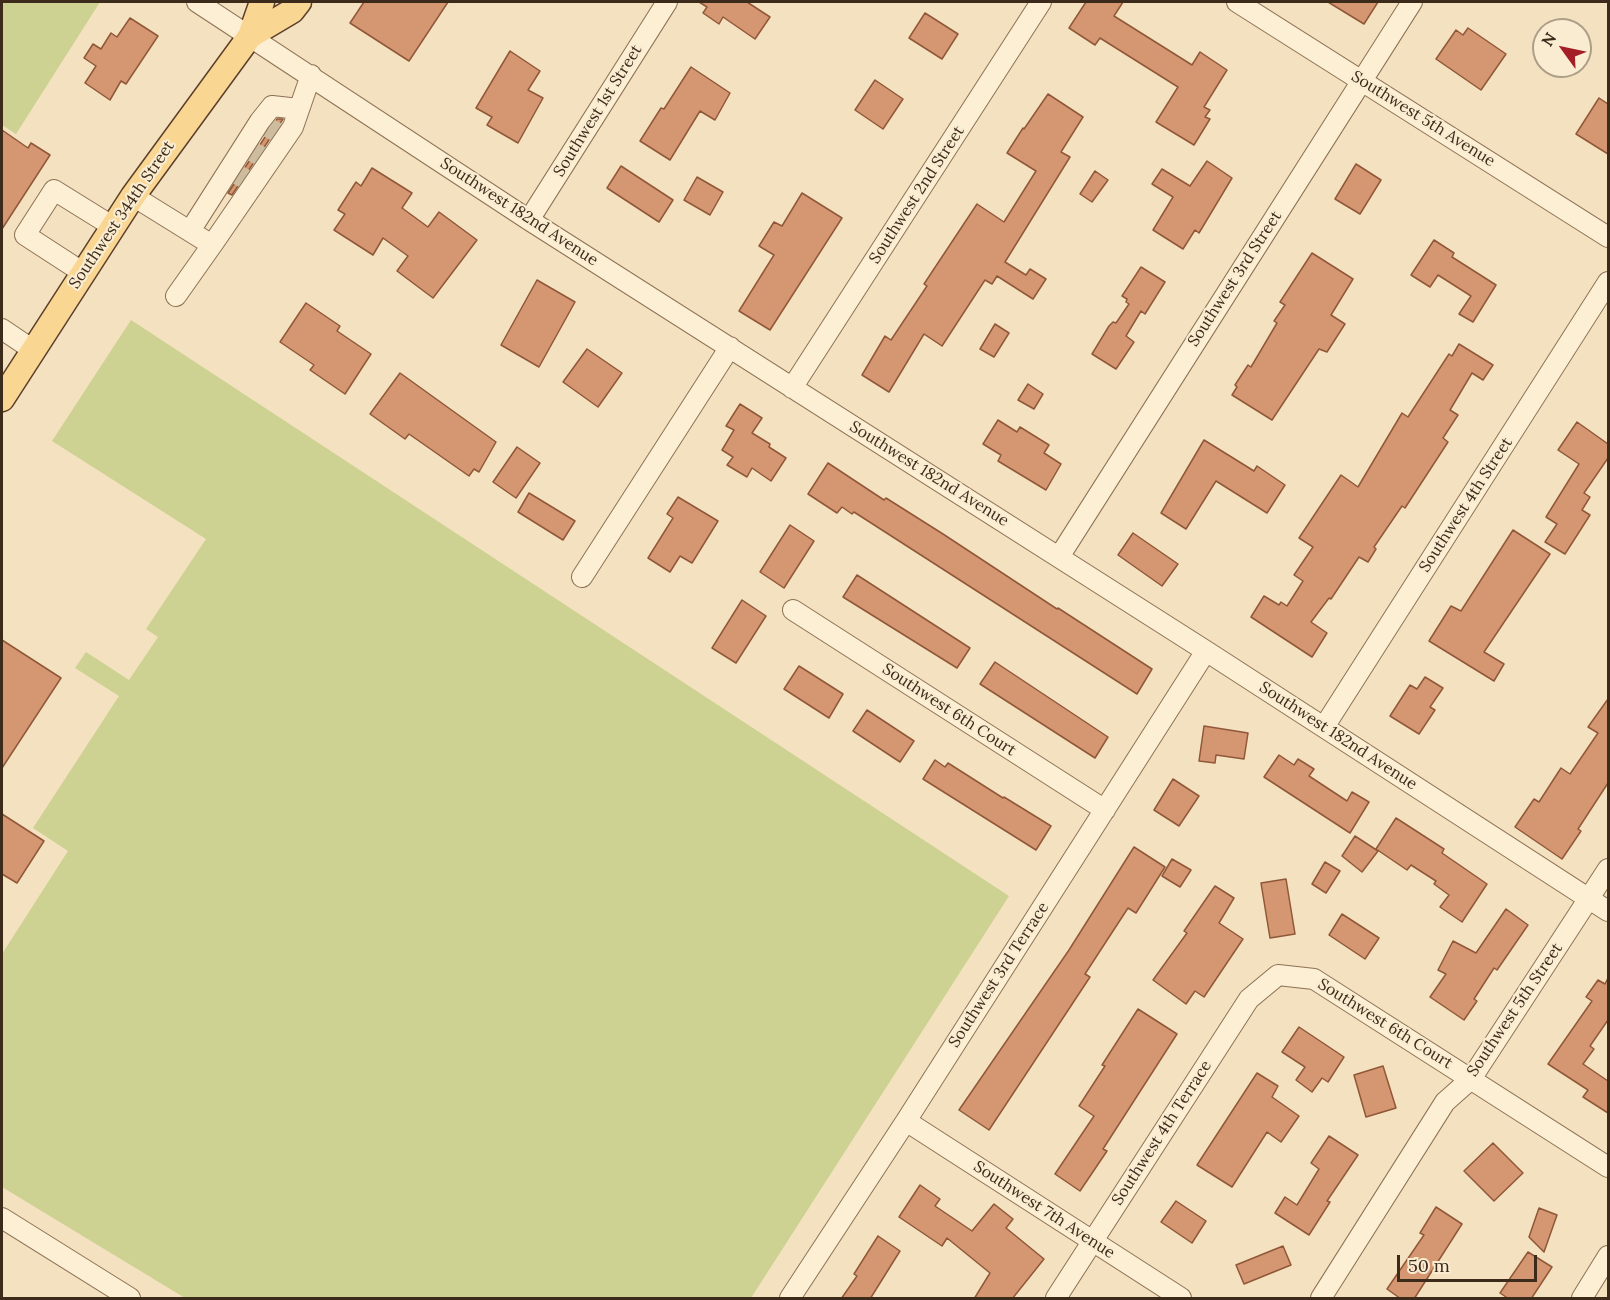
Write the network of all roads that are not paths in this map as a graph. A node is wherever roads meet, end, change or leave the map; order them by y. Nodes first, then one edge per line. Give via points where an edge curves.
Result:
1 (197, 2) edge
2 (262, 2) edge
3 (298, 2) edge
4 (667, 2) edge
5 (1041, 2) edge
6 (1237, 2) edge
7 (1412, 2) edge
8 (250, 36) junction
9 (311, 75) junction
10 (1362, 80) junction
11 (299, 109) junction
12 (133, 196) junction
13 (529, 220) junction
14 (112, 226) junction
15 (190, 231) junction
16 (1608, 237) edge
17 (212, 245) junction
18 (82, 272) junction
19 (1608, 282) edge
20 (176, 296) dead end
21 (2, 329) edge
22 (730, 347) junction
23 (33, 350) junction
24 (792, 388) junction
25 (2, 399) edge
26 (1059, 557) junction
27 (582, 577) dead end
28 (793, 610) dead end
29 (1206, 651) junction
30 (1324, 727) junction
31 (1105, 810) junction
32 (1608, 869) edge
33 (1590, 899) junction
34 (1608, 911) edge
35 (1278, 975) joint
36 (1471, 1079) junction
37 (906, 1121) junction
38 (1608, 1167) edge
39 (2, 1218) edge
40 (1093, 1241) junction
41 (1608, 1256) edge
42 (130, 1299) edge
43 (790, 1299) edge
44 (1056, 1299) edge
45 (1181, 1299) edge
46 (1321, 1299) edge
47 (1581, 1299) edge

1 - 8 street, Southwest 182nd Avenue
2 - 8 main road, Southwest 344th Street
3 - 8 main road, Southwest 344th Street via 292,11
4 - 13 street, Southwest 1st Street via 549,171
5 - 24 street, Southwest 2nd Street
6 - 10 street, Southwest 5th Avenue
7 - 10 street, Southwest 3rd Street
8 - 9 street, Southwest 182nd Avenue
8 - 12 main road, Southwest 344th Street
9 - 11 street
9 - 13 street, Southwest 182nd Avenue
10 - 16 street, Southwest 5th Avenue
10 - 26 street, Southwest 3rd Street
11 - 15 street via 272,106
11 - 17 street via 293,127 267,159
12 - 14 main road, Southwest 344th Street
12 - 15 street
13 - 22 street, Southwest 182nd Avenue
14 - 18 main road, Southwest 344th Street
14 - 18 street via 54,190 25,235
15 - 17 street
17 - 20 street
18 - 23 main road, Southwest 344th Street
19 - 30 street, Southwest 4th Street
21 - 23 street
22 - 24 street, Southwest 182nd Avenue
22 - 27 street
23 - 25 main road, Southwest 344th Street
24 - 26 street, Southwest 182nd Avenue
26 - 29 street, Southwest 182nd Avenue
28 - 31 street, Southwest 6th Court
29 - 30 street, Southwest 182nd Avenue
29 - 31 street, Southwest 3rd Terrace
30 - 33 street, Southwest 182nd Avenue
31 - 37 street, Southwest 3rd Terrace
32 - 33 street, Southwest 5th Street
33 - 34 street, Southwest 182nd Avenue
33 - 36 street, Southwest 5th Street
35 - 36 street, Southwest 6th Court via 1314,979
35 - 40 street, Southwest 4th Terrace via 1249,999
36 - 38 street, Southwest 6th Court
36 - 46 street, Southwest 5th Street via 1445,1102
37 - 40 street, Southwest 7th Avenue
37 - 43 street, Southwest 3rd Terrace
39 - 42 street
40 - 44 street, Southwest 4th Terrace
40 - 45 street, Southwest 7th Avenue
41 - 47 street

